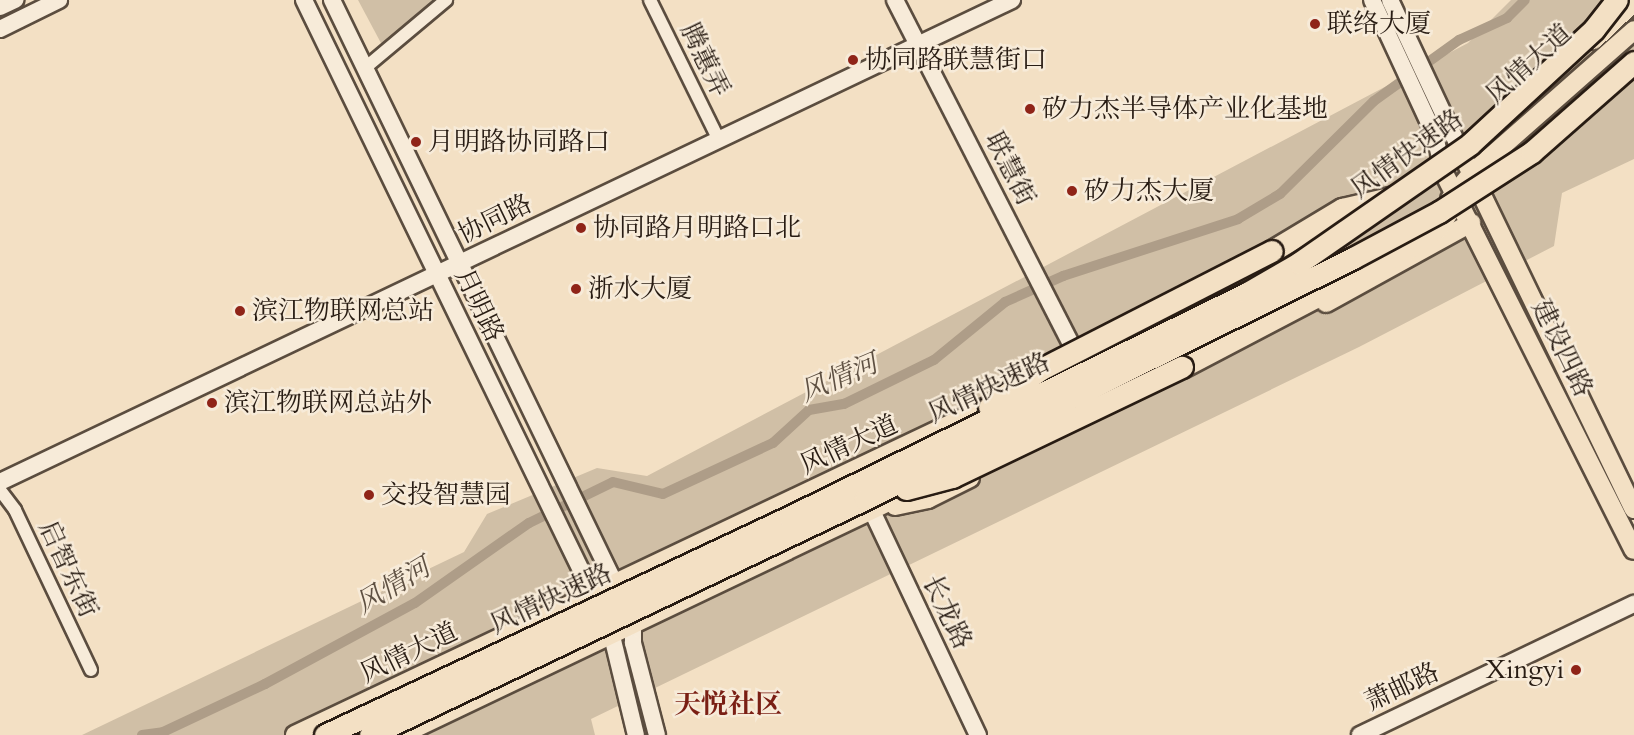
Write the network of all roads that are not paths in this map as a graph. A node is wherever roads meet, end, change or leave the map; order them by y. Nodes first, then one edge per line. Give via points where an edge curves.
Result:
1 (15, 0) edge
2 (59, 0) edge
3 (304, 0) edge
4 (332, 0) edge
5 (446, 0) edge
6 (650, 0) edge
7 (895, 0) edge
8 (1012, 0) edge
9 (1372, 0) edge
10 (1390, 0) edge
11 (1617, 0) edge
12 (1634, 2) edge
13 (0, 8) edge
14 (0, 28) edge
15 (1634, 30) edge
16 (918, 45) junction
17 (1634, 62) edge
18 (1411, 65) junction
19 (365, 68) junction
20 (1421, 86) junction
21 (719, 140) junction
22 (1462, 156) junction
23 (1443, 171) junction
24 (1472, 173) junction
25 (1414, 192) junction
26 (1457, 195) junction
27 (1471, 223) junction
28 (460, 264) junction
29 (435, 274) junction
30 (1080, 362) junction
31 (950, 436) junction
32 (0, 483) edge
33 (0, 490) edge
34 (868, 505) junction
35 (1634, 509) edge
36 (1634, 550) edge
37 (614, 583) junction
38 (592, 594) junction
39 (1634, 604) edge
40 (1634, 615) edge
41 (633, 621) junction
42 (611, 632) junction
43 (91, 670) dead end
44 (295, 735) edge
45 (325, 735) edge
46 (370, 735) edge
47 (401, 735) edge
48 (636, 735) edge
49 (657, 735) edge
50 (978, 735) edge
51 (1360, 735) edge
52 (1378, 735) edge

1 - 13 street
2 - 14 street
3 - 29 street, 月明路
4 - 19 street, 月明路
5 - 19 street
6 - 21 street, 腾蕙弄
7 - 16 street, 联慧街
8 - 16 street, 协同路
9 - 18 street
10 - 18 street
11 - 31 highway, 风情快速路, bridge via 1586,36 1470,144 1299,263 1247,293
12 - 22 main road, 风情大道
15 - 24 main road, 风情大道
16 - 21 street, 协同路
16 - 30 street, 联慧街
17 - 34 highway, 风情快速路, bridge via 1532,152 1439,212
18 - 20 street
19 - 28 street, 月明路
20 - 22 street
20 - 23 street
21 - 28 street, 协同路
22 - 23 main road, 风情大道
22 - 24 main road, 建设四路
23 - 25 main road, 风情大道
23 - 26 main road, 建设四路
24 - 26 main road, 风情大道
24 - 35 main road, 建设四路
25 - 30 main road, 风情大道 via 1370,226
25 - 31 highway, bridge via 1342,209 1272,251 1041,369
26 - 27 main road, 建设四路
26 - 34 main road, 风情大道 via 1439,204 1398,243 1348,271
26 - 34 highway, bridge via 1437,228 1405,250 1182,367 952,477
27 - 34 main road via 1359,286 928,499
27 - 36 main road, 建设四路
28 - 29 street, 协同路
28 - 37 street, 月明路
29 - 32 street, 协同路
29 - 38 street, 月明路
30 - 37 main road, 风情大道
31 - 45 highway, 风情快速路, bridge via 789,517
33 - 43 street, 启智东街 via 15,510
34 - 41 main road, 风情大道
34 - 46 highway, 风情快速路, bridge
34 - 50 street, 长龙路
37 - 38 main road, 风情大道
37 - 41 street, 月明路
38 - 42 street, 月明路
38 - 44 main road, 风情大道
39 - 51 street, 萧邮路
40 - 52 street, 萧邮路
41 - 42 main road, 风情大道
41 - 49 street via 633,643
42 - 47 main road, 风情大道
42 - 48 street, 月明路

